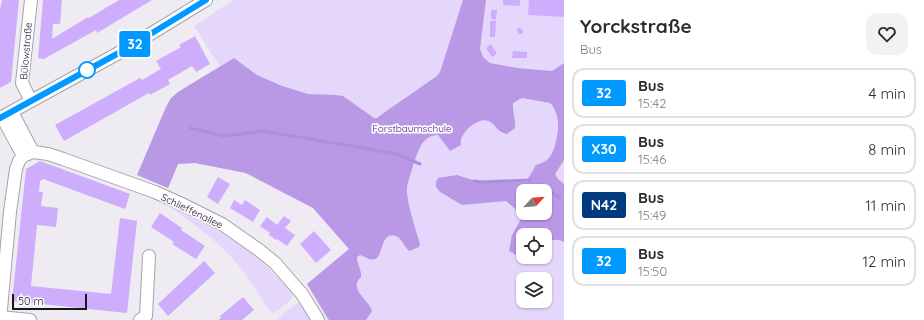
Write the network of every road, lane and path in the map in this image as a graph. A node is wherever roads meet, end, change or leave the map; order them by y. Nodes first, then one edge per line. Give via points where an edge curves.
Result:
1 (31, 0) edge
2 (206, 0) edge
3 (31, 101) junction
4 (5, 116) edge
5 (28, 154) junction
6 (4, 240) edge
7 (149, 256) dead end
8 (0, 319) edge
9 (26, 320) edge
10 (140, 320) edge
11 (318, 320) edge

1 - 3 street, Bülowstraße via 22,83
2 - 3 street via 126,49
3 - 4 street
4 - 5 street
5 - 6 street via 19,161 16,169
5 - 11 street, Schlieffenallee via 48,154 64,159 155,192 222,224 274,263 302,294
6 - 8 street
7 - 10 street via 146,316
8 - 9 street

